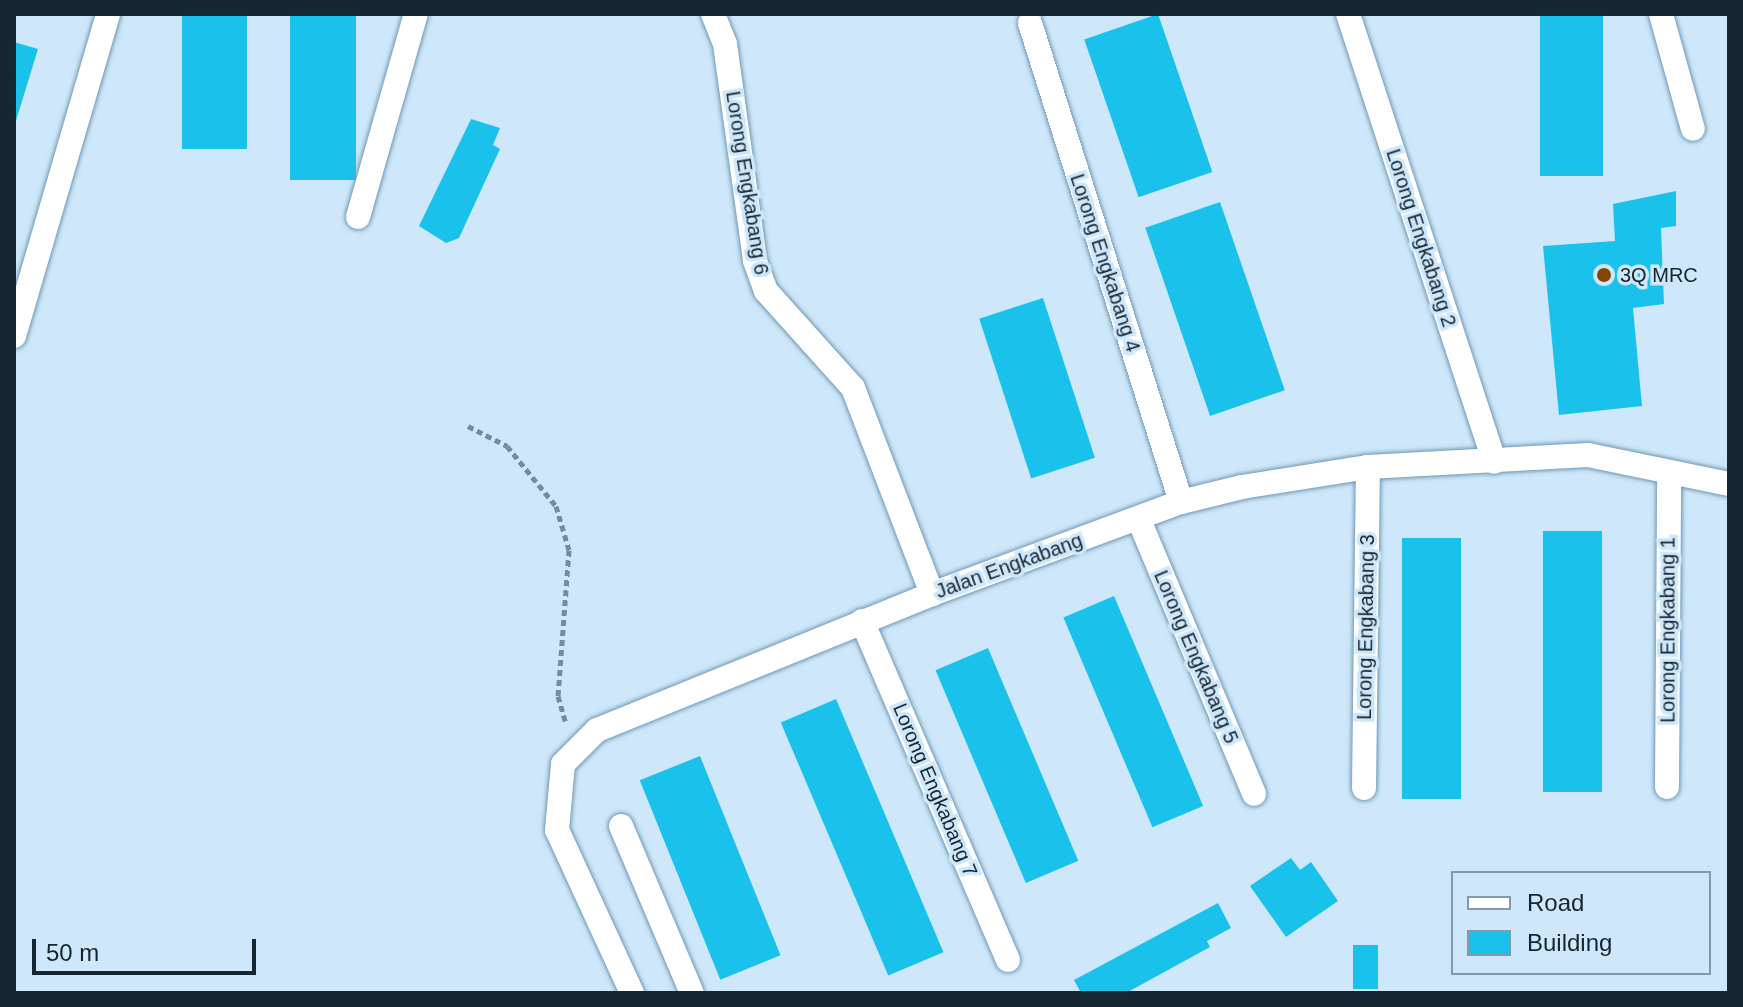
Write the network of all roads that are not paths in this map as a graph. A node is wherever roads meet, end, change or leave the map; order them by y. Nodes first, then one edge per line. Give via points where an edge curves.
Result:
1 (108, 14) edge
2 (416, 14) edge
3 (713, 14) edge
4 (1348, 14) edge
5 (1661, 14) edge
6 (1030, 23) dead end
7 (1693, 129) dead end
8 (358, 217) dead end
9 (14, 336) edge
10 (1494, 462) junction
11 (1368, 467) junction
12 (1669, 473) junction
13 (1729, 484) edge
14 (1181, 502) junction
15 (1139, 520) junction
16 (932, 594) junction
17 (862, 621) junction
18 (1667, 787) dead end
19 (1364, 788) dead end
20 (1254, 794) dead end
21 (621, 826) dead end
22 (1008, 960) dead end
23 (632, 993) edge
24 (692, 993) edge

1 - 9 street
2 - 8 street
3 - 16 street, Lorong Engkabang 6 via 725,44 755,261 766,291 853,388
4 - 10 street, Lorong Engkabang 2
5 - 7 street
6 - 14 street, Lorong Engkabang 4
10 - 11 street, Jalan Engkabang
10 - 12 street, Jalan Engkabang via 1588,455
11 - 14 street, Jalan Engkabang
11 - 19 street, Lorong Engkabang 3
12 - 13 street, Jalan Engkabang
12 - 18 street, Lorong Engkabang 1
14 - 15 street, Jalan Engkabang
15 - 16 street, Jalan Engkabang
15 - 20 street, Lorong Engkabang 5
16 - 17 street, Jalan Engkabang
17 - 22 street, Lorong Engkabang 7
17 - 23 street, Jalan Engkabang via 574,745 556,789 557,830
21 - 24 street

